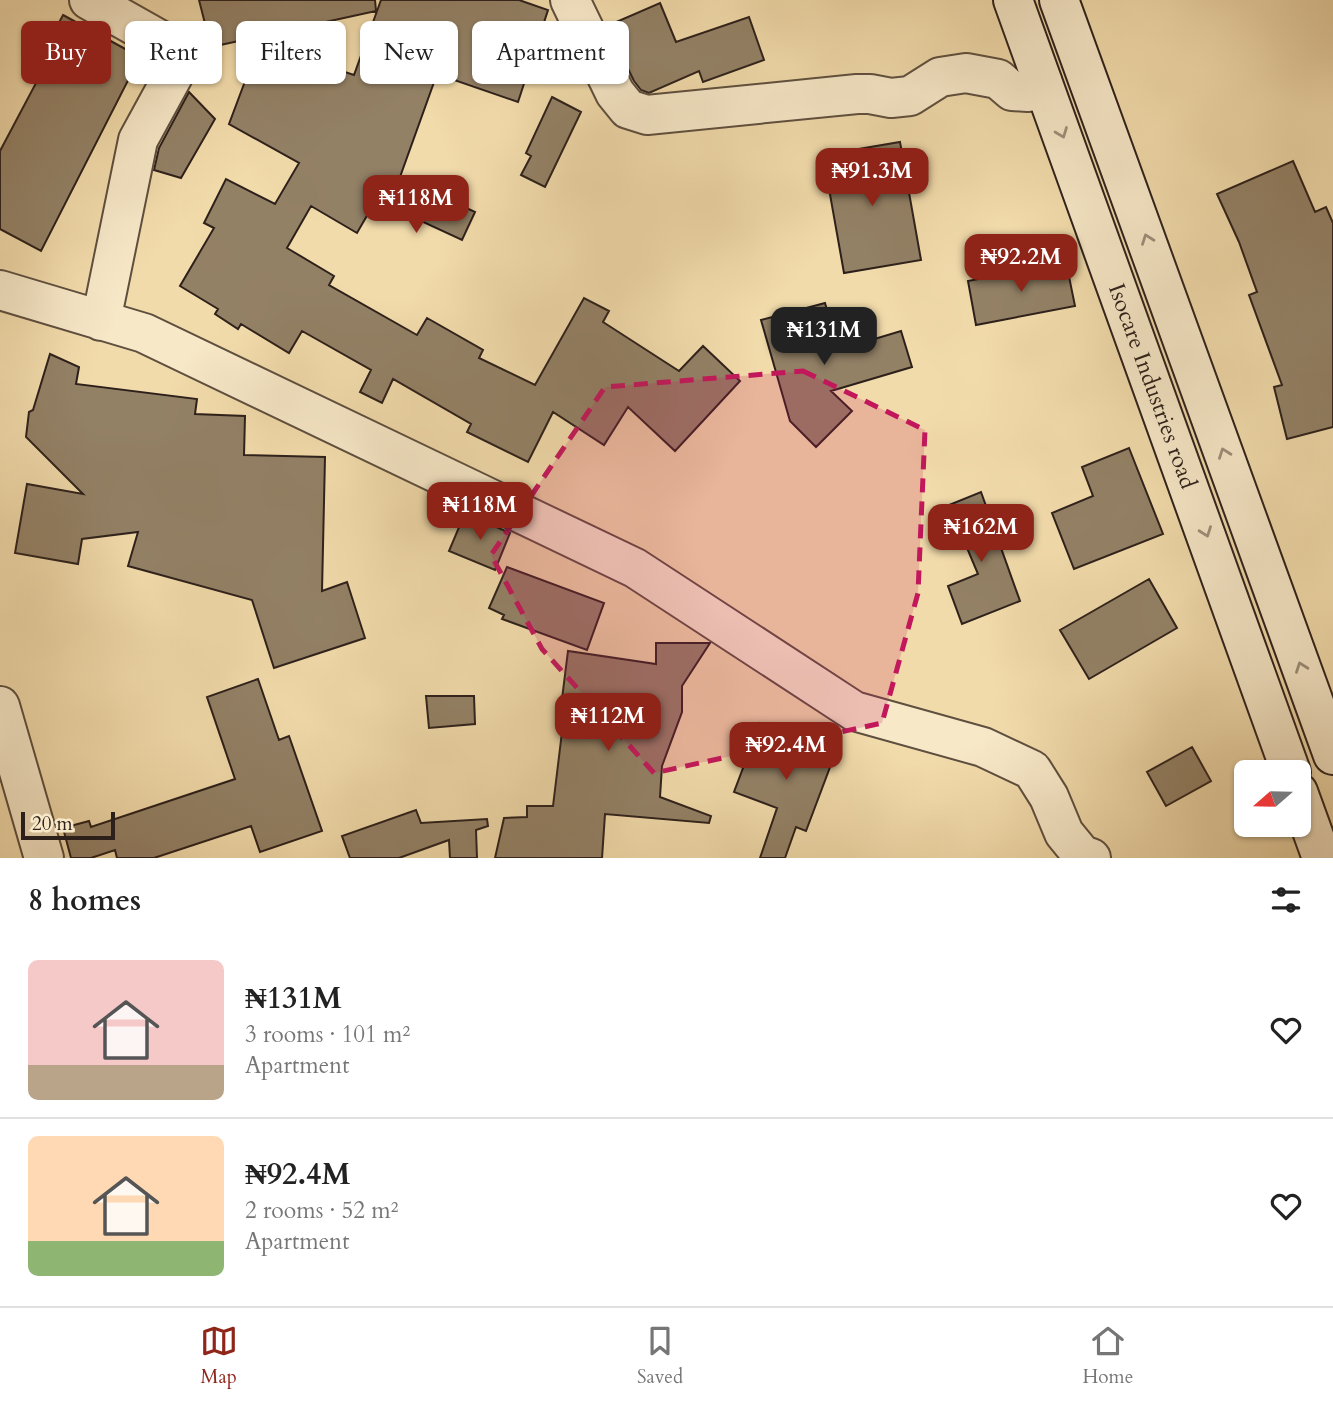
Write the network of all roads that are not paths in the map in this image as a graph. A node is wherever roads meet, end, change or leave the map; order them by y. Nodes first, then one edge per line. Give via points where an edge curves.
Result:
1 (570, 0) edge
2 (1013, 0) edge
3 (1059, 0) edge
4 (94, 1) edge
5 (1042, 81) junction
6 (1121, 168) junction
7 (1081, 186) junction
8 (0, 290) edge
9 (101, 320) junction
10 (0, 706) edge
11 (1333, 755) edge
12 (1287, 760) edge
13 (1311, 828) edge
14 (44, 858) edge
15 (1091, 858) edge
16 (1322, 858) edge

1 - 5 street via 615,93 628,109 647,115 857,94 910,96 940,77 966,73 998,79 1012,91 1028,92
2 - 5 street, Isocare Industries road
3 - 6 street, Isocare Industries road
4 - 9 street via 185,54 138,140
5 -> 7 street, Isocare Industries road
6 - 7 street
11 -> 6 street, Isocare Industries road
7 -> 12 street, Isocare Industries road
8 - 9 street
9 - 15 street via 144,333 635,568 854,711 983,747 1032,770 1064,833 1082,855
10 - 14 street
13 - 16 street

